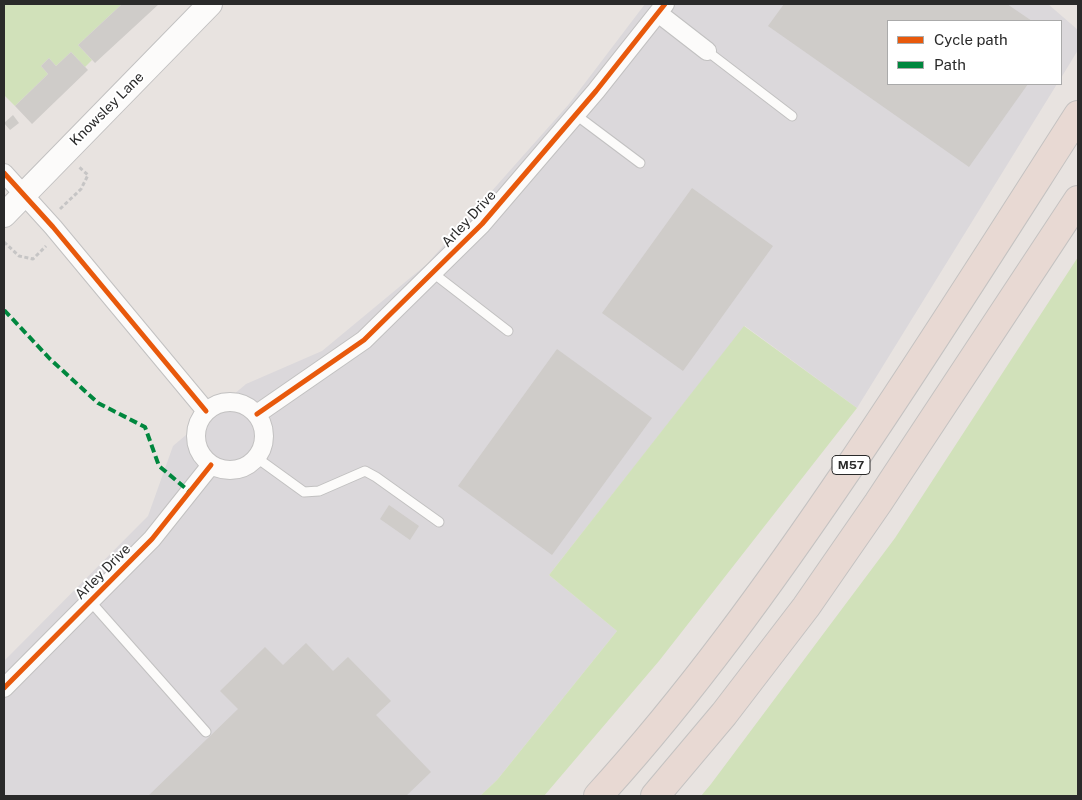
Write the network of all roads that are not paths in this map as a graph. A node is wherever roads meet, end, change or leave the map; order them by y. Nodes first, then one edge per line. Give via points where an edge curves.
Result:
1 (210, 4) edge
2 (662, 8) edge
3 (708, 51) joint
4 (576, 115) junction
5 (1078, 115) edge
6 (792, 116) dead end
7 (640, 163) dead end
8 (4, 172) edge
9 (23, 194) junction
10 (1078, 200) edge
11 (4, 215) edge
12 (433, 273) junction
13 (508, 331) dead end
14 (206, 411) junction
15 (257, 414) junction
16 (257, 458) junction
17 (212, 465) junction
18 (439, 522) dead end
19 (90, 601) junction
20 (4, 688) edge
21 (678, 701) junction
22 (206, 732) dead end
23 (582, 796) edge
24 (598, 796) edge
25 (655, 796) edge

1 - 9 main road, Knowsley Lane
2 - 3 street, Arley Drive
2 - 4 street, Arley Drive
3 - 6 lane
4 - 7 lane
4 - 12 street, Arley Drive via 482,224
5 - 21 highway, M57 via 913,372 803,535 744,618
8 - 9 street
9 - 11 main road, Knowsley Lane
9 - 14 street
10 - 25 highway via 806,607 724,714
12 - 13 lane
12 - 15 street, Arley Drive via 364,340
14 - 15 street via 214,405 232,401 242,403
14 - 17 street via 196,429 196,439 198,449
15 - 16 street via 265,436
16 - 17 street via 235,470 223,470
16 - 18 lane via 304,492 319,492 365,471
17 - 19 street, Arley Drive via 152,539
19 - 20 street, Arley Drive
19 - 22 lane
21 - 23 highway, M57
21 - 24 highway, M57

